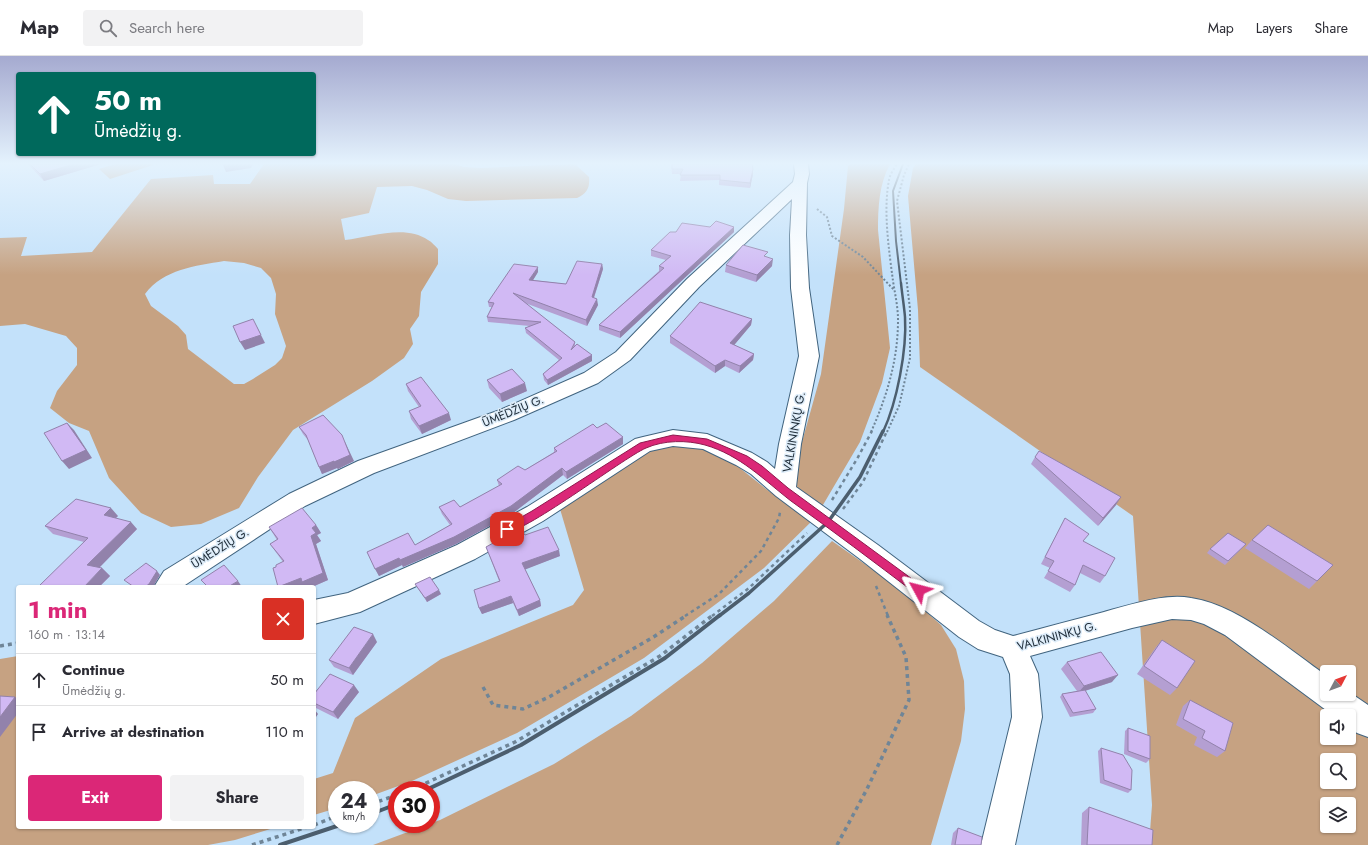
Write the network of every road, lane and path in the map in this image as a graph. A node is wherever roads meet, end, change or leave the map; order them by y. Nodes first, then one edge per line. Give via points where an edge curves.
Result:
1 (779, 201) edge
2 (799, 201) edge
3 (815, 201) edge
4 (888, 201) edge
5 (897, 201) edge
6 (894, 290) junction
7 (784, 490) junction
8 (827, 521) junction
9 (869, 552) junction
10 (168, 585) edge
11 (316, 612) edge
12 (16, 643) edge
13 (0, 646) edge
14 (1013, 648) junction
15 (483, 687) dead end
16 (1320, 688) edge
17 (1338, 701) edge
18 (1368, 723) edge
19 (430, 781) edge
20 (328, 820) edge
21 (316, 824) edge
22 (301, 829) edge
23 (252, 845) edge
24 (837, 845) edge
25 (998, 845) edge

1 - 10 street, ŪMĖDŽIŲ G. via 623,356 591,378 507,414 366,467 297,500 173,579
2 - 7 street, VALKININKŲ G. via 800,288 809,356 790,444
3 - 6 path via 827,217 832,236 863,257
4 - 6 path
5 - 8 path via 910,309 910,358 899,406 863,482
6 - 8 path via 898,320 896,359 886,396 875,427
7 - 8 street, VALKININKŲ G.
7 - 11 street via 759,468 707,442 673,438 643,445 535,514 466,552 351,604
7 - 15 path via 779,518 761,551 720,594 652,638 549,697 523,709 493,705
8 - 9 street, VALKININKŲ G.
8 - 19 path via 748,588 660,656 515,742
9 - 14 street, VALKININKŲ G. via 969,628 988,640
9 - 24 path via 870,568 883,606 906,657 908,700 867,789
12 - 13 path
14 - 16 street, VALKININKŲ G. via 1132,616 1172,608 1191,609 1211,615 1235,627
14 - 25 street via 1024,674 1027,718
17 - 18 street, VALKININKŲ G.
20 - 21 path
22 - 23 path

